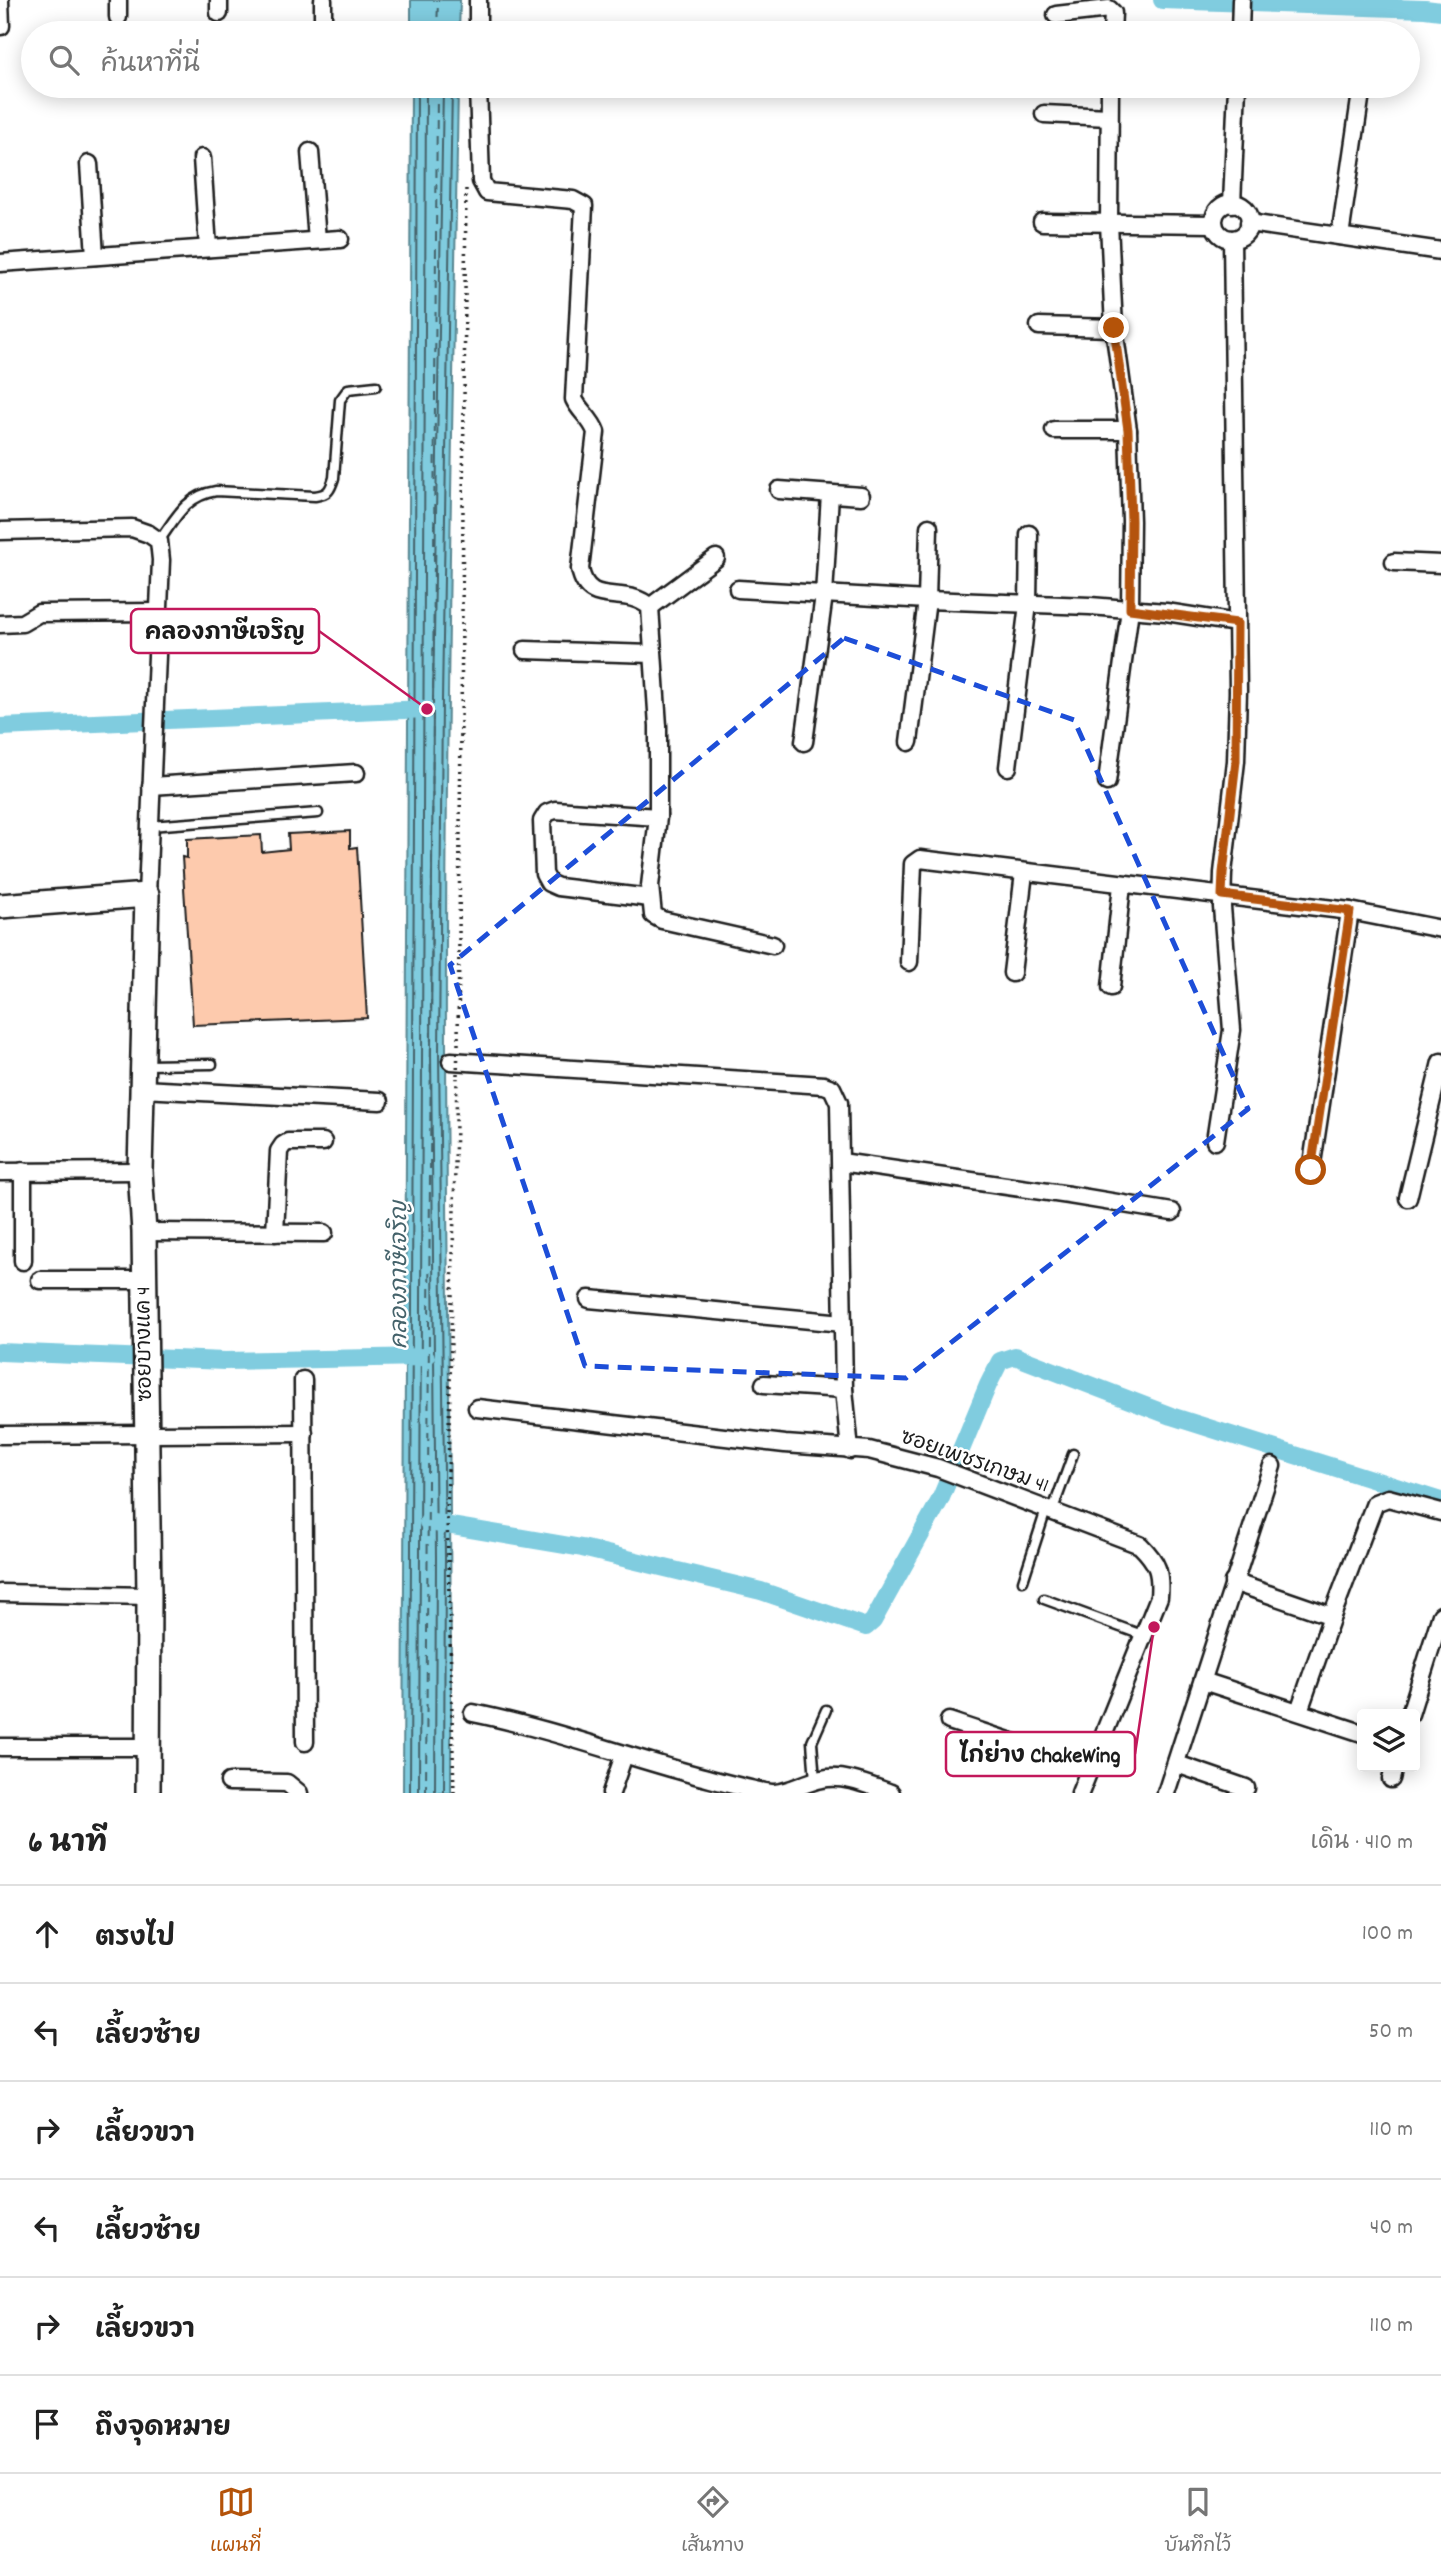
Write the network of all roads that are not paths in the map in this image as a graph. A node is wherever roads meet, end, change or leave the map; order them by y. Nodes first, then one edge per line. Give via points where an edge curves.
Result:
1 (0, 0) edge
2 (118, 0) edge
3 (324, 0) edge
4 (478, 0) edge
5 (1241, 0) edge
6 (1056, 15) dead end
7 (117, 18) dead end
8 (323, 18) dead end
9 (478, 21) edge
10 (1113, 21) edge
11 (1240, 21) edge
12 (1, 26) edge
13 (478, 98) edge
14 (1110, 98) edge
15 (1236, 98) edge
16 (1360, 98) edge
17 (1044, 114) dead end
18 (1109, 117) junction
19 (310, 152) dead end
20 (202, 158) dead end
21 (89, 164) dead end
22 (1232, 204) junction
23 (1042, 222) dead end
24 (1109, 223) junction
25 (1250, 223) junction
26 (1214, 224) junction
27 (1340, 236) junction
28 (340, 239) dead end
29 (1232, 239) junction
30 (317, 240) junction
31 (208, 248) junction
32 (1441, 251) edge
33 (96, 256) junction
34 (0, 263) edge
35 (1039, 326) dead end
36 (1114, 328) junction
37 (376, 386) dead end
38 (1054, 430) dead end
39 (1128, 430) junction
40 (779, 490) dead end
41 (830, 494) junction
42 (861, 496) dead end
43 (929, 527) dead end
44 (0, 531) edge
45 (1030, 534) dead end
46 (159, 541) junction
47 (716, 558) dead end
48 (1394, 562) dead end
49 (1441, 564) edge
50 (738, 589) dead end
51 (824, 595) junction
52 (927, 600) junction
53 (1028, 604) junction
54 (650, 607) junction
55 (1130, 609) junction
56 (159, 612) junction
57 (1237, 623) junction
58 (0, 624) edge
59 (525, 650) dead end
60 (652, 654) junction
61 (909, 741) dead end
62 (804, 742) dead end
63 (1008, 767) dead end
64 (356, 773) dead end
65 (1107, 782) dead end
66 (151, 786) junction
67 (318, 813) dead end
68 (658, 817) junction
69 (149, 826) junction
70 (1024, 873) junction
71 (1122, 885) junction
72 (147, 895) junction
73 (1222, 895) junction
74 (650, 898) junction
75 (0, 906) edge
76 (1350, 911) junction
77 (1441, 929) edge
78 (773, 945) dead end
79 (909, 962) dead end
80 (1012, 973) dead end
81 (1111, 987) dead end
82 (455, 1061) road end
83 (1441, 1062) edge
84 (212, 1064) dead end
85 (142, 1065) junction
86 (142, 1089) junction
87 (380, 1101) dead end
88 (1215, 1141) dead end
89 (323, 1142) dead end
90 (841, 1162) junction
91 (1311, 1170) dead end
92 (23, 1171) junction
93 (140, 1171) junction
94 (0, 1172) edge
95 (1408, 1198) dead end
96 (1172, 1212) dead end
97 (144, 1231) junction
98 (275, 1233) junction
99 (324, 1233) dead end
100 (23, 1261) dead end
101 (40, 1280) dead end
102 (145, 1280) junction
103 (589, 1299) dead end
104 (843, 1324) junction
105 (303, 1380) dead end
106 (764, 1384) dead end
107 (844, 1389) junction
108 (477, 1408) dead end
109 (303, 1433) junction
110 (0, 1435) edge
111 (147, 1436) junction
112 (850, 1450) junction
113 (1073, 1454) dead end
114 (1272, 1466) dead end
115 (1049, 1511) junction
116 (1441, 1512) edge
117 (1023, 1581) dead end
118 (1233, 1582) junction
119 (0, 1593) edge
120 (149, 1596) junction
121 (1044, 1599) dead end
122 (1441, 1615) edge
123 (1332, 1616) junction
124 (1142, 1635) junction
125 (1203, 1681) junction
126 (1412, 1709) edge
127 (826, 1710) dead end
128 (1299, 1711) junction
129 (472, 1713) dead end
130 (949, 1721) dead end
131 (1357, 1731) edge
132 (305, 1742) dead end
133 (148, 1746) junction
134 (0, 1748) edge
135 (624, 1755) junction
136 (1177, 1763) junction
137 (1090, 1768) junction
138 (815, 1780) junction
139 (229, 1782) dead end
140 (1246, 1788) dead end
141 (148, 1793) edge
142 (299, 1793) edge
143 (611, 1793) edge
144 (773, 1793) edge
145 (891, 1793) edge
146 (1080, 1793) edge
147 (1166, 1793) edge

1 - 12 street
2 - 7 street
3 - 8 street
4 - 9 street
5 - 11 street
6 - 10 street via 1109,9
13 - 54 street via 481,181 487,191 573,200 584,206 574,399 596,432 580,569 583,584 592,591 636,598
14 - 18 street
15 - 22 street
16 - 27 street
17 - 18 street
18 - 24 street
19 - 30 street
20 - 31 street
21 - 33 street
22 - 25 street via 1243,207
22 - 26 street via 1217,211
23 - 24 street
24 - 26 street
24 - 36 street
25 - 27 street
25 - 29 street via 1245,233
26 - 29 street via 1221,236
27 - 32 street
28 - 30 street
29 - 57 street
30 - 31 street
31 - 33 street
33 - 34 street
35 - 36 street
36 - 39 street
37 - 46 lane via 348,388 340,400 329,492 314,496 201,494 185,506
38 - 39 street
39 - 55 street
40 - 41 street
41 - 42 street
41 - 51 street
43 - 52 street
44 - 46 street via 132,528
45 - 53 street
46 - 56 street
47 - 54 street
48 - 49 street
50 - 51 street
51 - 52 street
51 - 62 street
52 - 53 street
52 - 61 street
53 - 55 street
53 - 63 street
54 - 60 street
55 - 57 street
55 - 65 street
56 - 58 street via 39,613 22,623
56 - 66 street
57 - 73 street via 1236,761
59 - 60 street
60 - 68 street
64 - 66 street
66 - 69 street
67 - 69 lane
68 - 74 street
68 - 74 street via 555,810 542,821 544,874 550,883
69 - 72 street
70 - 71 street
70 - 79 street via 920,859 913,864
70 - 80 street
71 - 73 street
71 - 81 street
72 - 75 street
72 - 85 street, ซอยบางแค 4
73 - 76 street
73 - 88 street via 1232,1030
74 - 78 street via 653,915 662,920
76 - 77 street
76 - 91 street
82 - 90 street via 824,1085 832,1088 839,1103
83 - 95 street
84 - 85 lane
85 - 86 street, ซอยบางแค 4
86 - 87 street
86 - 93 street, ซอยบางแค 4
89 - 98 street via 283,1144
90 - 96 street
90 - 104 street
92 - 93 street
92 - 94 street
92 - 100 street
93 - 97 street, ซอยบางแค 4
97 - 98 street
97 - 102 street, ซอยบางแค 4
98 - 99 street
101 - 102 street
102 - 111 street, ซอยบางแค 4
103 - 104 street
104 - 107 street
105 - 109 street
106 - 107 street
107 - 112 street
108 - 112 street, ซอยเพชรเกษม 41
109 - 111 street
109 - 132 street
110 - 111 street
111 - 120 street, ซอยบางแค 4
112 - 115 street, ซอยเพชรเกษม 41 via 869,1450 938,1468
113 - 115 lane
114 - 118 street
115 - 117 lane
115 - 124 street, ซอยเพชรเกษม 41 via 1140,1545 1154,1558 1160,1576 1159,1597
116 - 123 street via 1388,1498 1375,1503
118 - 123 street
118 - 125 street
119 - 120 street
120 - 133 street, ซอยบางแค 4
121 - 124 lane
122 - 126 street
123 - 128 street
124 - 137 street, ซอยเพชรเกษม 41
125 - 128 street
125 - 136 street
127 - 138 lane via 812,1742
128 - 131 street
129 - 135 street
130 - 137 street
133 - 134 street
133 - 141 street, ซอยบางแค 4
135 - 143 street
135 - 144 street
136 - 140 street
136 - 147 street
137 - 146 street, ซอยเพชรเกษม 41
138 - 144 street via 792,1791
138 - 145 street via 842,1779
139 - 142 street via 287,1783

